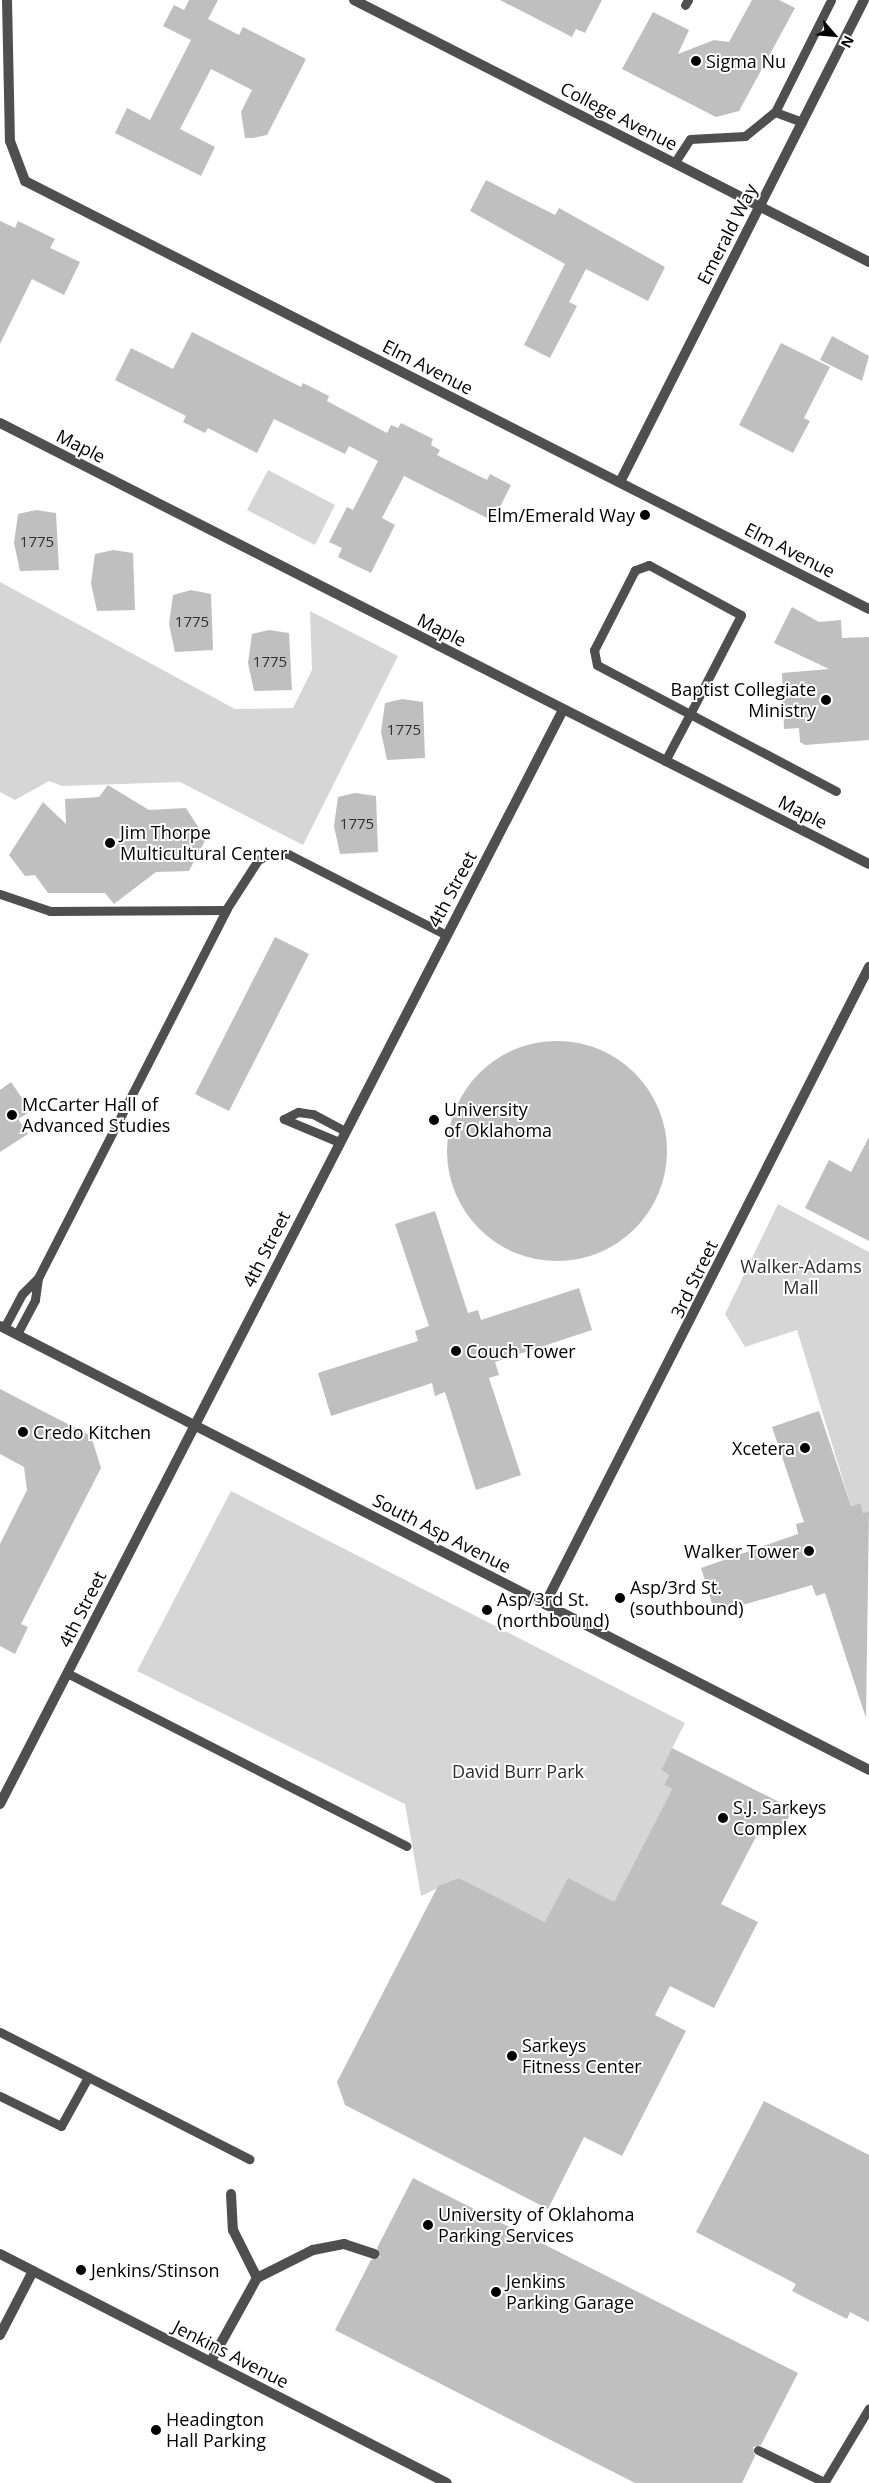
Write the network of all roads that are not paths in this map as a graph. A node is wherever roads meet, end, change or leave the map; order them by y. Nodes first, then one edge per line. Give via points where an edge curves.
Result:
1 (7, 0) edge
2 (354, 0) edge
3 (864, 0) edge
4 (830, 2) edge
5 (775, 112) junction
6 (802, 122) junction
7 (4, 126) edge
8 (674, 162) junction
9 (760, 206) junction
10 (869, 262) edge
11 (0, 423) edge
12 (620, 482) junction
13 (869, 608) edge
14 (563, 710) junction
15 (690, 714) junction
16 (666, 761) junction
17 (836, 791) dead end
18 (869, 864) edge
19 (0, 894) edge
20 (226, 910) junction
21 (446, 935) junction
22 (869, 967) edge
23 (345, 1131) junction
24 (339, 1142) junction
25 (38, 1278) junction
26 (2, 1327) edge
27 (17, 1334) junction
28 (194, 1426) junction
29 (545, 1604) junction
30 (67, 1673) junction
31 (869, 1770) edge
32 (0, 1804) edge
33 (407, 1846) dead end
34 (0, 2032) edge
35 (88, 2077) junction
36 (0, 2096) edge
37 (249, 2159) dead end
38 (232, 2194) dead end
39 (0, 2254) edge
40 (374, 2254) dead end
41 (33, 2271) junction
42 (257, 2278) junction
43 (0, 2335) edge
44 (210, 2362) junction
45 (869, 2408) edge
46 (758, 2450) dead end
47 (824, 2482) edge
48 (447, 2483) edge

1 - 7 street, Elm Avenue
2 - 8 street, College Avenue
3 - 6 street, Emerald Way
4 - 5 lane
5 - 6 lane
5 - 8 lane via 745,136 690,139
6 - 9 street, Emerald Way
7 - 12 street, Elm Avenue via 19,172 43,192
8 - 9 street, College Avenue
9 - 10 street, College Avenue
9 - 12 street, Emerald Way
11 - 14 street, Maple
12 - 13 street, Elm Avenue
14 - 16 street, Maple
14 - 21 street, 4th Street
15 - 15 lane via 741,615 648,565 635,570 594,650 597,665
15 - 16 lane
15 - 17 lane
16 - 18 street, Maple
19 - 20 lane via 50,912
20 - 21 lane via 258,860 272,853 288,854
20 - 25 lane
21 - 23 street, 4th Street
22 - 29 street, 3rd Street
23 - 24 street, 4th Street
23 - 24 lane via 313,1114 298,1112 284,1119
24 - 28 street, 4th Street
25 - 26 lane via 22,1294
25 - 27 lane via 34,1300
26 - 27 street, South Asp Avenue
27 - 28 street, South Asp Avenue
28 - 29 street, South Asp Avenue
28 - 30 street, 4th Street
29 - 31 street, South Asp Avenue
30 - 32 street, 4th Street
30 - 33 lane
34 - 35 lane
35 - 36 lane via 60,2126
35 - 37 lane
38 - 42 street via 233,2230
39 - 41 street, Jenkins Avenue
40 - 42 street via 344,2244 313,2250
41 - 43 street
41 - 44 street, Jenkins Avenue
42 - 44 street
44 - 48 street, Jenkins Avenue
45 - 47 lane
46 - 47 lane

